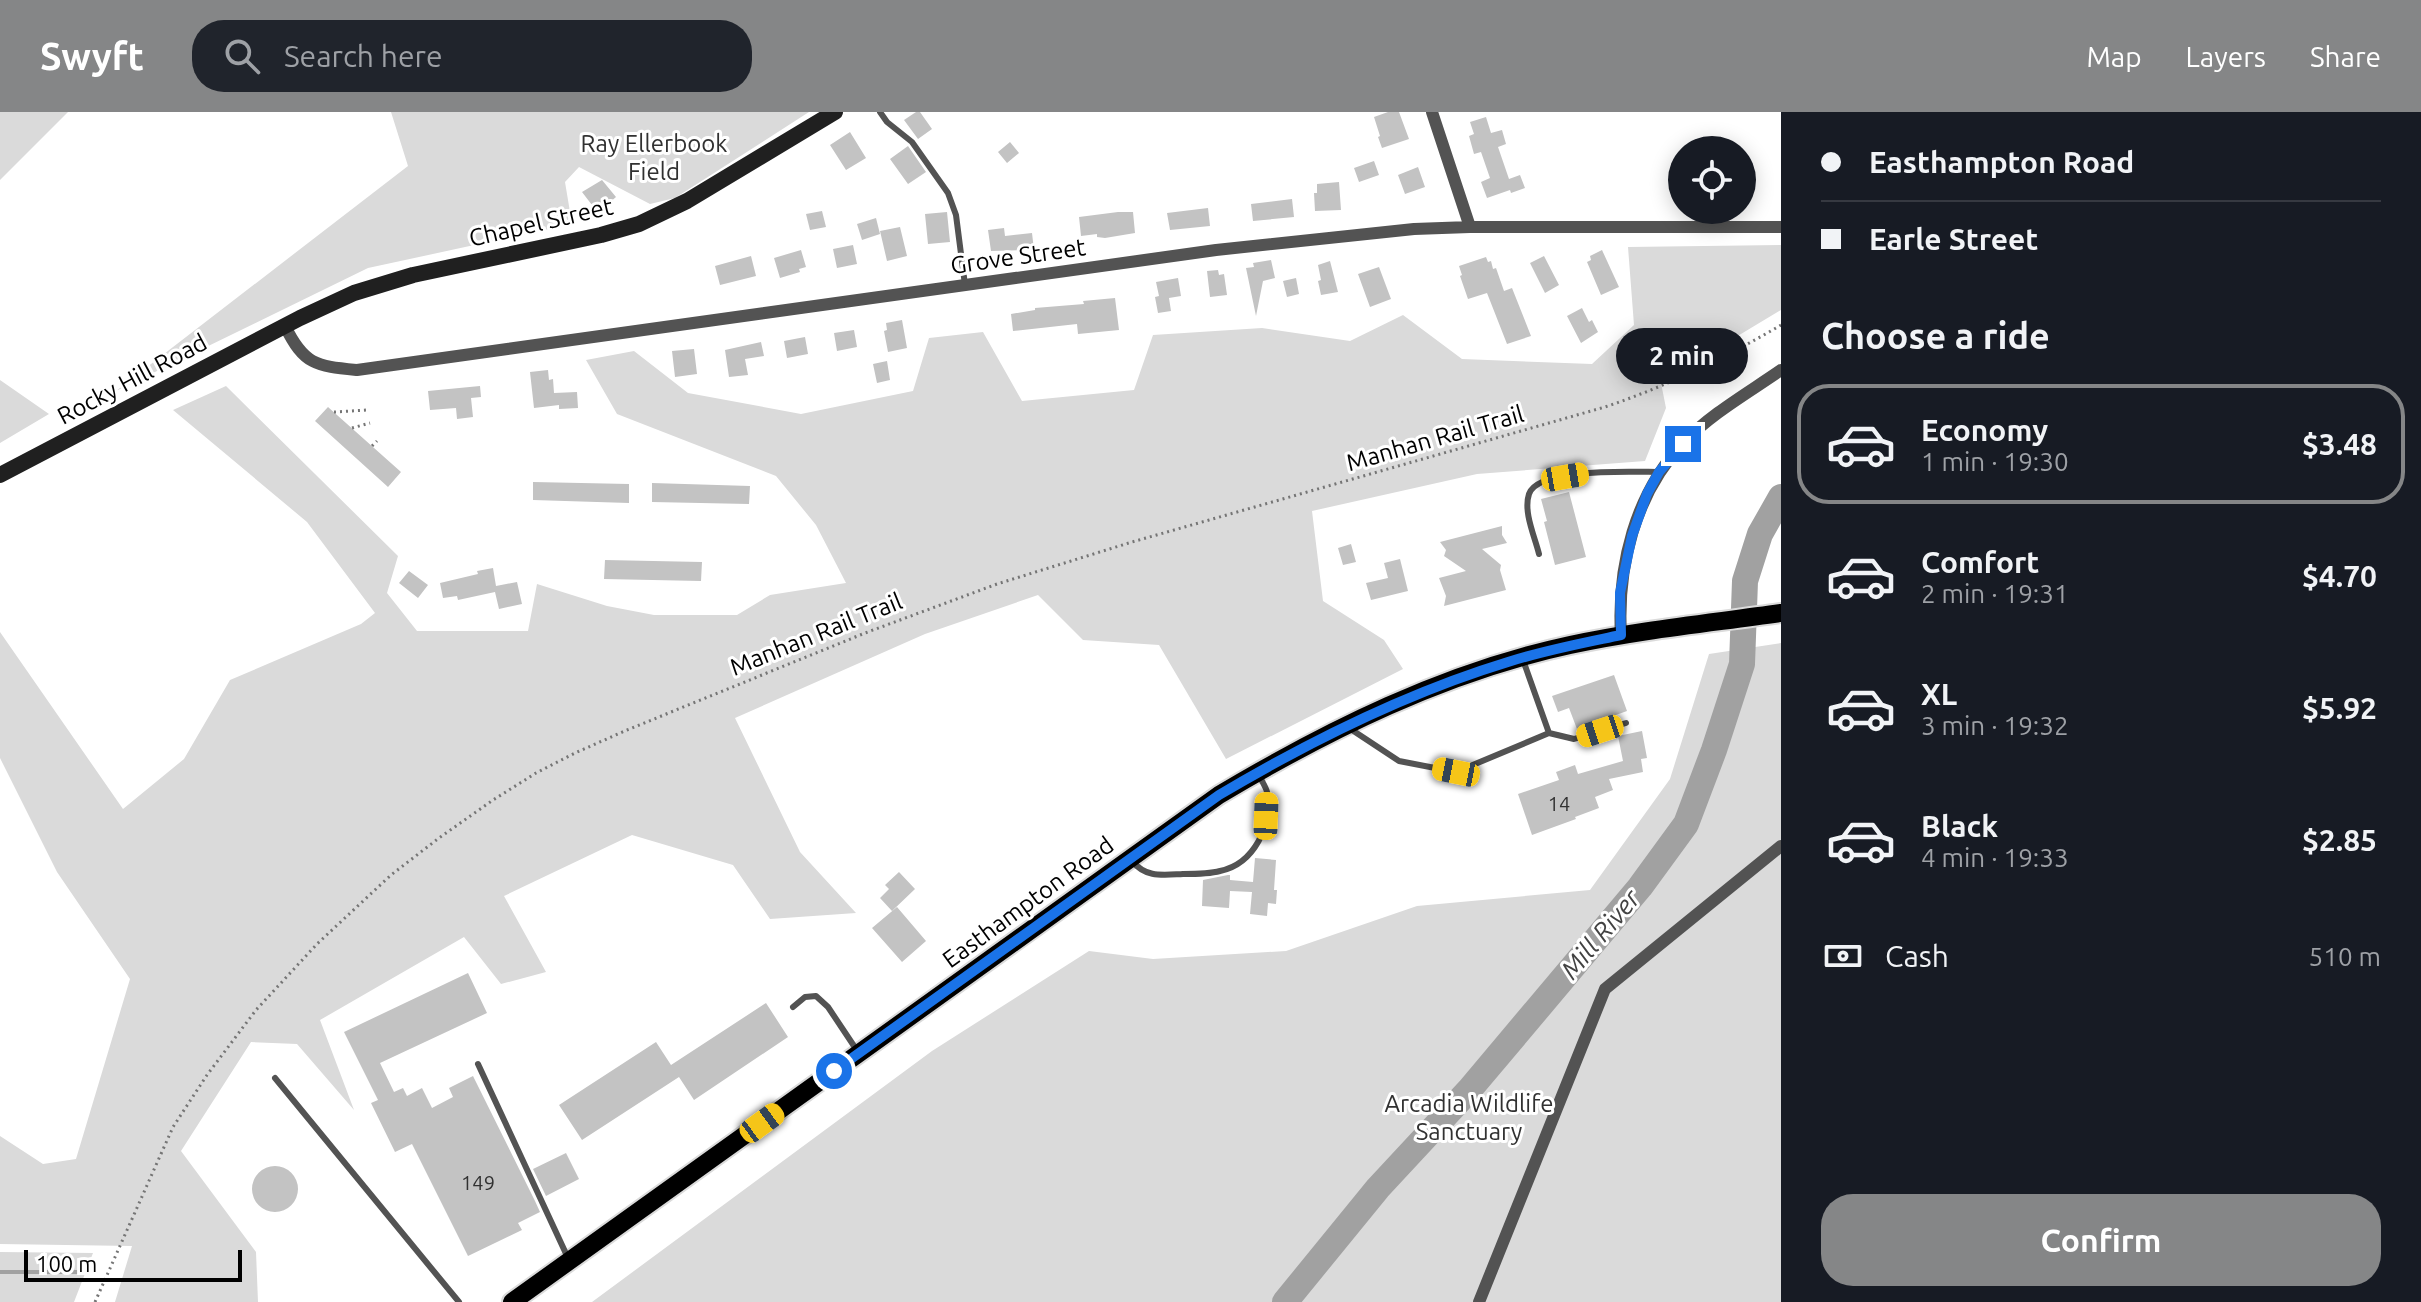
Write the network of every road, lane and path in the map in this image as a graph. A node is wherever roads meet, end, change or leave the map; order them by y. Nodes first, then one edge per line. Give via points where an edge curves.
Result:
1 (835, 112) edge
2 (880, 112) edge
3 (1432, 112) edge
4 (1470, 227) junction
5 (1781, 227) edge
6 (965, 285) junction
7 (1781, 325) edge
8 (285, 326) junction
9 (1781, 370) edge
10 (367, 410) dead end
11 (334, 412) dead end
12 (370, 423) dead end
13 (352, 428) dead end
14 (377, 441) dead end
15 (372, 446) dead end
16 (1659, 472) junction
17 (0, 475) edge
18 (1539, 554) dead end
19 (1781, 613) edge
20 (1621, 635) junction
21 (1522, 658) junction
22 (1626, 723) dead end
23 (1346, 726) junction
24 (1549, 733) junction
25 (1257, 772) junction
26 (1781, 846) edge
27 (1130, 859) junction
28 (793, 1007) dead end
29 (859, 1053) junction
30 (478, 1064) dead end
31 (275, 1078) dead end
32 (569, 1261) junction
33 (95, 1302) edge
34 (459, 1302) edge
35 (512, 1302) edge
36 (1479, 1302) edge

1 - 8 main road, Chapel Street via 639,224 387,282
2 - 6 lane via 912,142 948,193
3 - 4 street
4 - 5 street, Grove Street
4 - 6 street, Grove Street via 1334,236
6 - 8 street, Grove Street via 357,370 311,361
7 - 33 path, Manhan Rail Trail via 1726,356 1605,407 1132,542 942,603 627,730 536,773 391,875 317,944 248,1021 173,1127
8 - 17 main road, Rocky Hill Road
9 - 16 street via 1718,412
10 - 11 path
12 - 13 path
14 - 15 path
16 - 18 lane via 1585,473 1533,486 1528,511
16 - 20 street via 1626,555
19 - 20 main road, Easthampton Road
20 - 21 main road, Easthampton Road
21 - 23 main road, Easthampton Road
21 - 24 lane
22 - 24 lane via 1574,739
23 - 24 lane via 1399,761 1456,772
23 - 25 main road, Easthampton Road
25 - 27 main road, Easthampton Road
25 - 27 lane via 1267,792 1266,816 1256,847 1243,861 1222,871 1162,875 1140,870
26 - 36 street via 1605,989
27 - 29 main road, Easthampton Road
28 - 29 lane via 816,996
29 - 32 main road, Easthampton Road
30 - 32 lane
31 - 34 lane
32 - 35 main road, Easthampton Road

